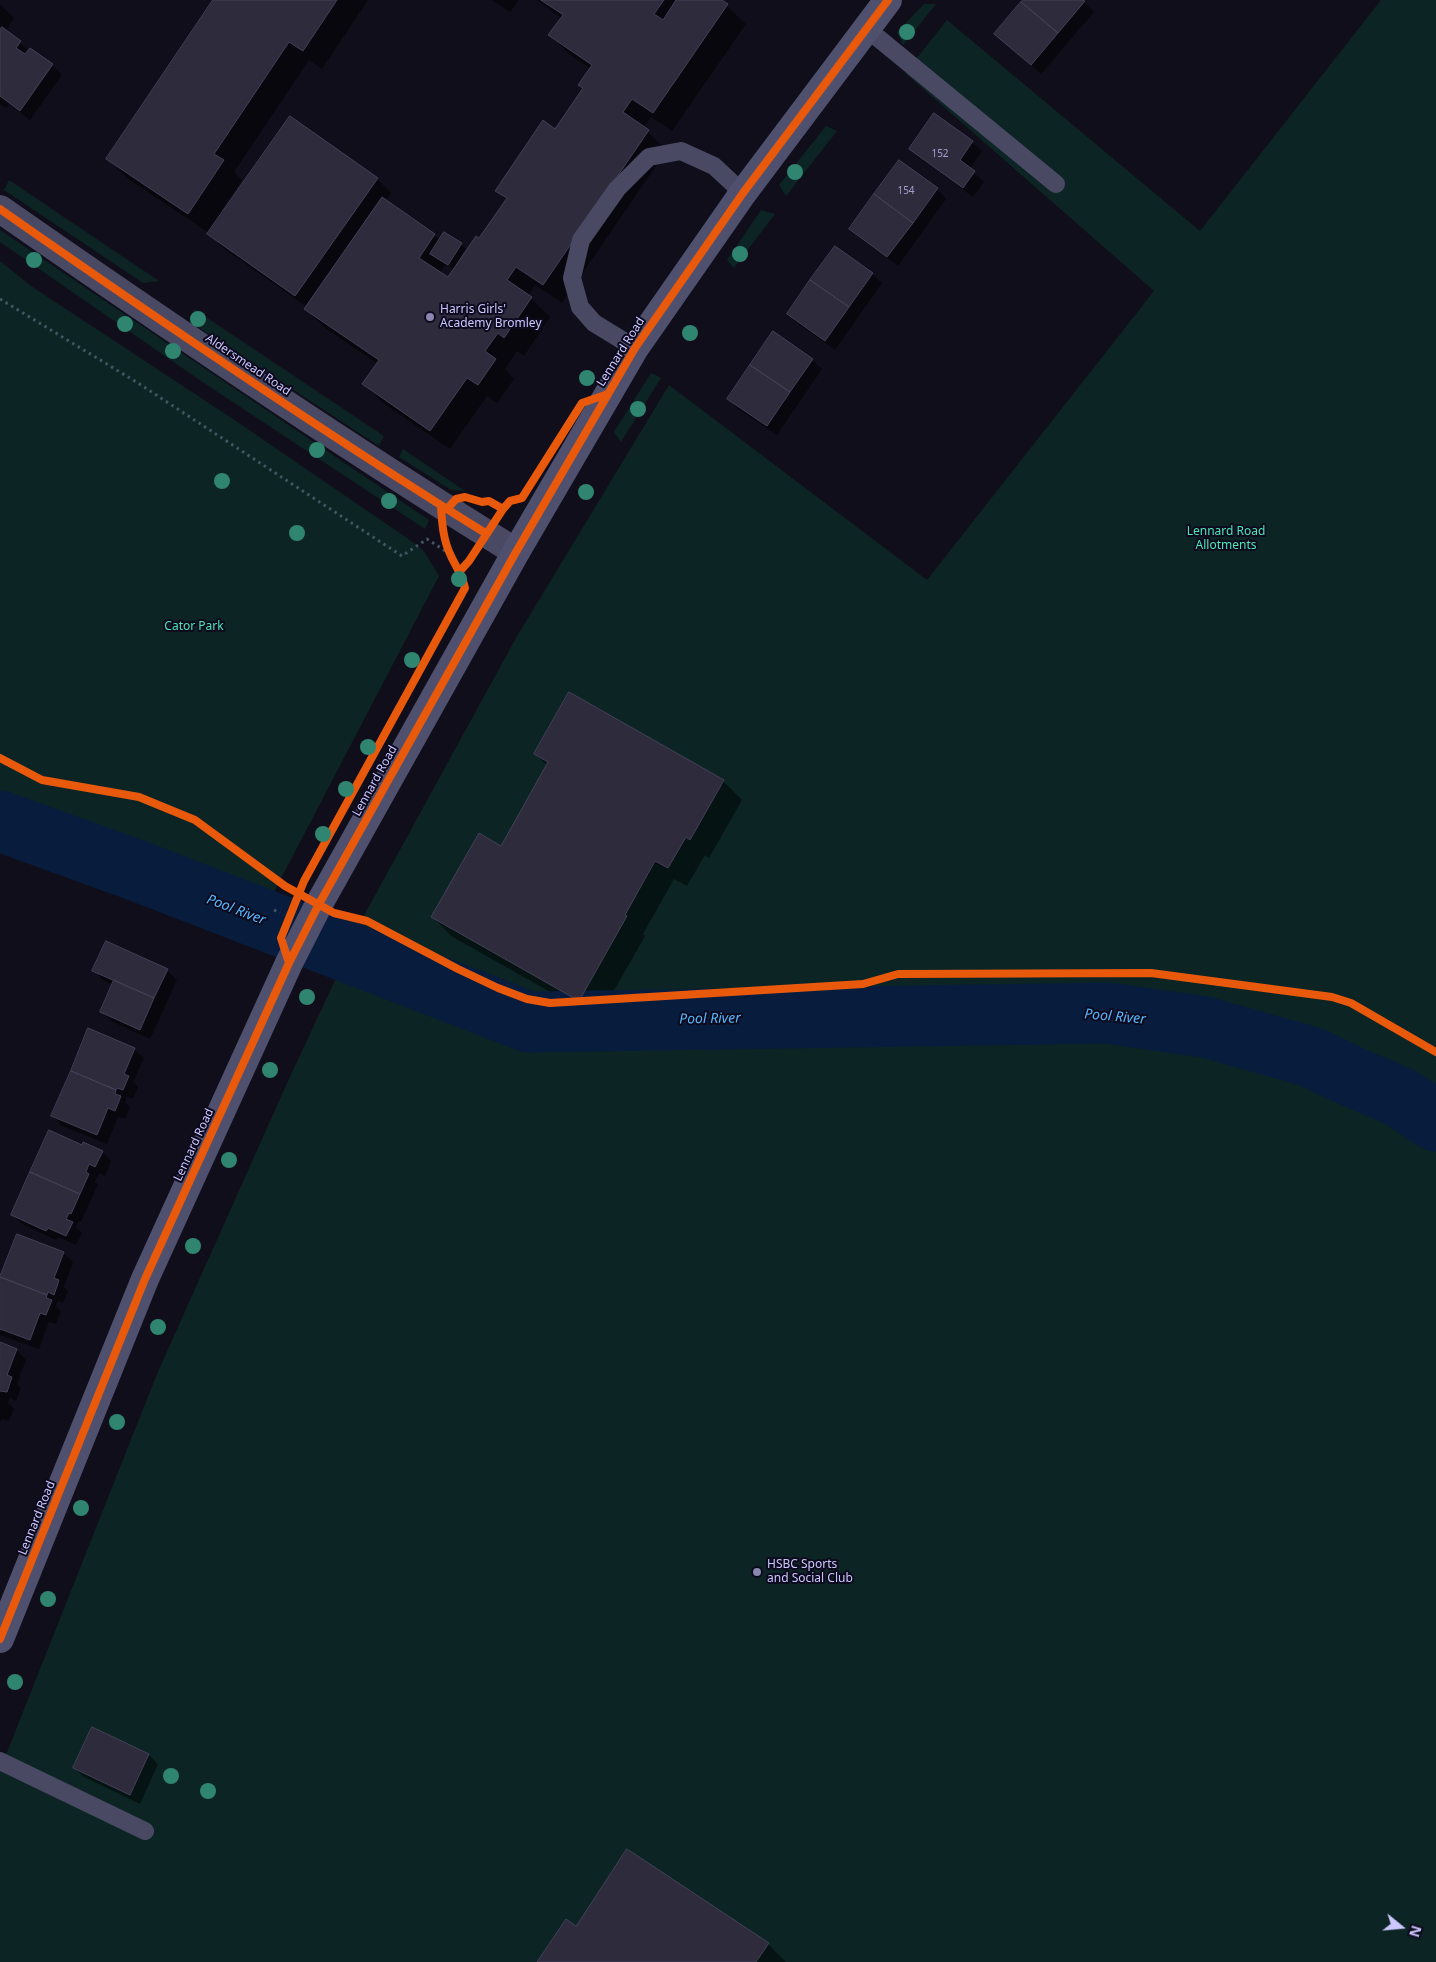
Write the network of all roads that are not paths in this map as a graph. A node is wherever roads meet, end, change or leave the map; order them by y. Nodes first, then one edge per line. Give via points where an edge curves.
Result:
1 (876, 9) edge
2 (1056, 184) dead end
3 (743, 194) junction
4 (0, 209) edge
5 (635, 348) junction
6 (516, 552) junction
7 (0, 1639) edge
8 (0, 1762) edge
9 (146, 1831) dead end

1 - 2 lane
1 - 3 street, Lennard Road
3 - 5 street, Lennard Road
3 - 5 lane via 714,166 681,151 648,157 616,189 581,240 572,278 580,307 594,323
4 - 6 street, Aldersmead Road via 381,468
5 - 6 street, Lennard Road
6 - 7 street, Lennard Road via 289,963 146,1279
8 - 9 lane

